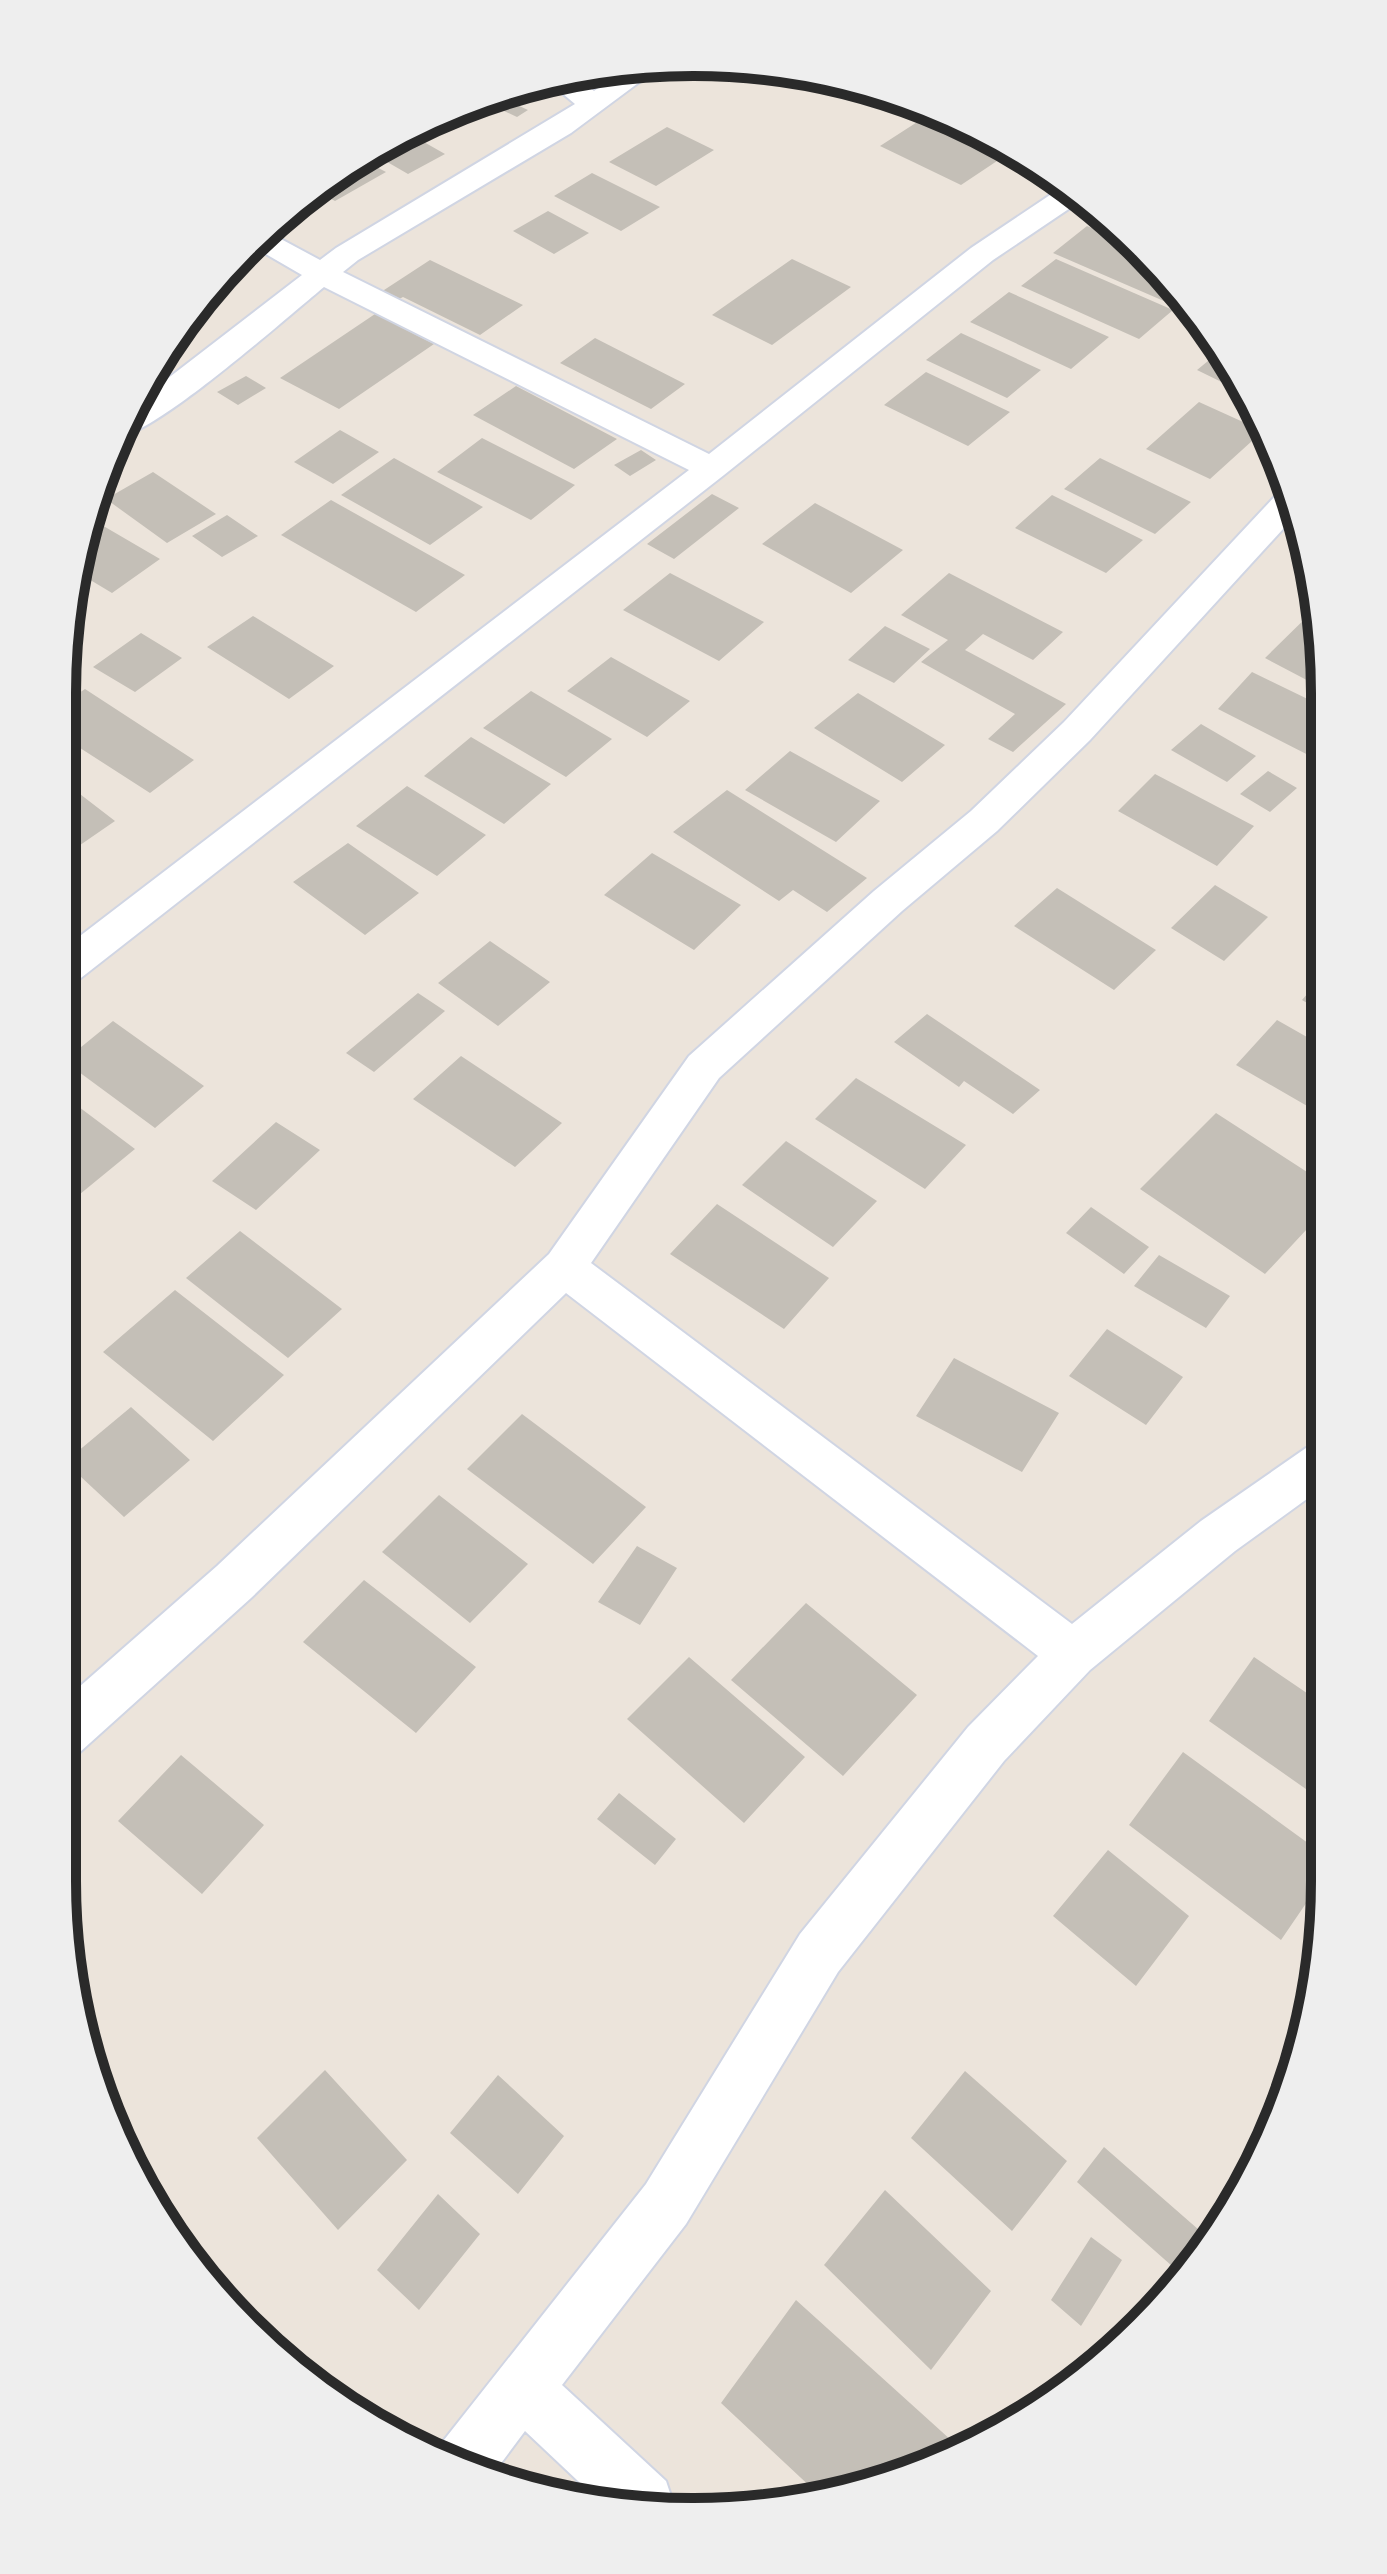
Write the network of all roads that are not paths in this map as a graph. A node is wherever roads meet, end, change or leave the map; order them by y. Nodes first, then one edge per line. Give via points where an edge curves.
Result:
1 (628, 80) edge
2 (573, 88) edge
3 (593, 104) junction
4 (1063, 199) edge
5 (270, 244) edge
6 (322, 274) junction
7 (144, 412) edge
8 (712, 468) junction
9 (1282, 509) edge
10 (76, 960) edge
11 (564, 1267) junction
12 (1311, 1470) edge
13 (1073, 1654) junction
14 (76, 1723) edge
15 (522, 2388) junction
16 (469, 2456) edge
17 (638, 2495) edge

1 - 3 street
2 - 3 street
3 - 6 street
4 - 8 street via 982,254
5 - 6 street
6 - 7 street
6 - 8 street
8 - 10 street
9 - 11 street via 1077,731 984,821 704,1067
11 - 13 street
11 - 14 street via 234,1582
12 - 13 street via 1218,1536
13 - 15 street via 986,1744 819,1953 666,2204
15 - 16 street
15 - 17 street

